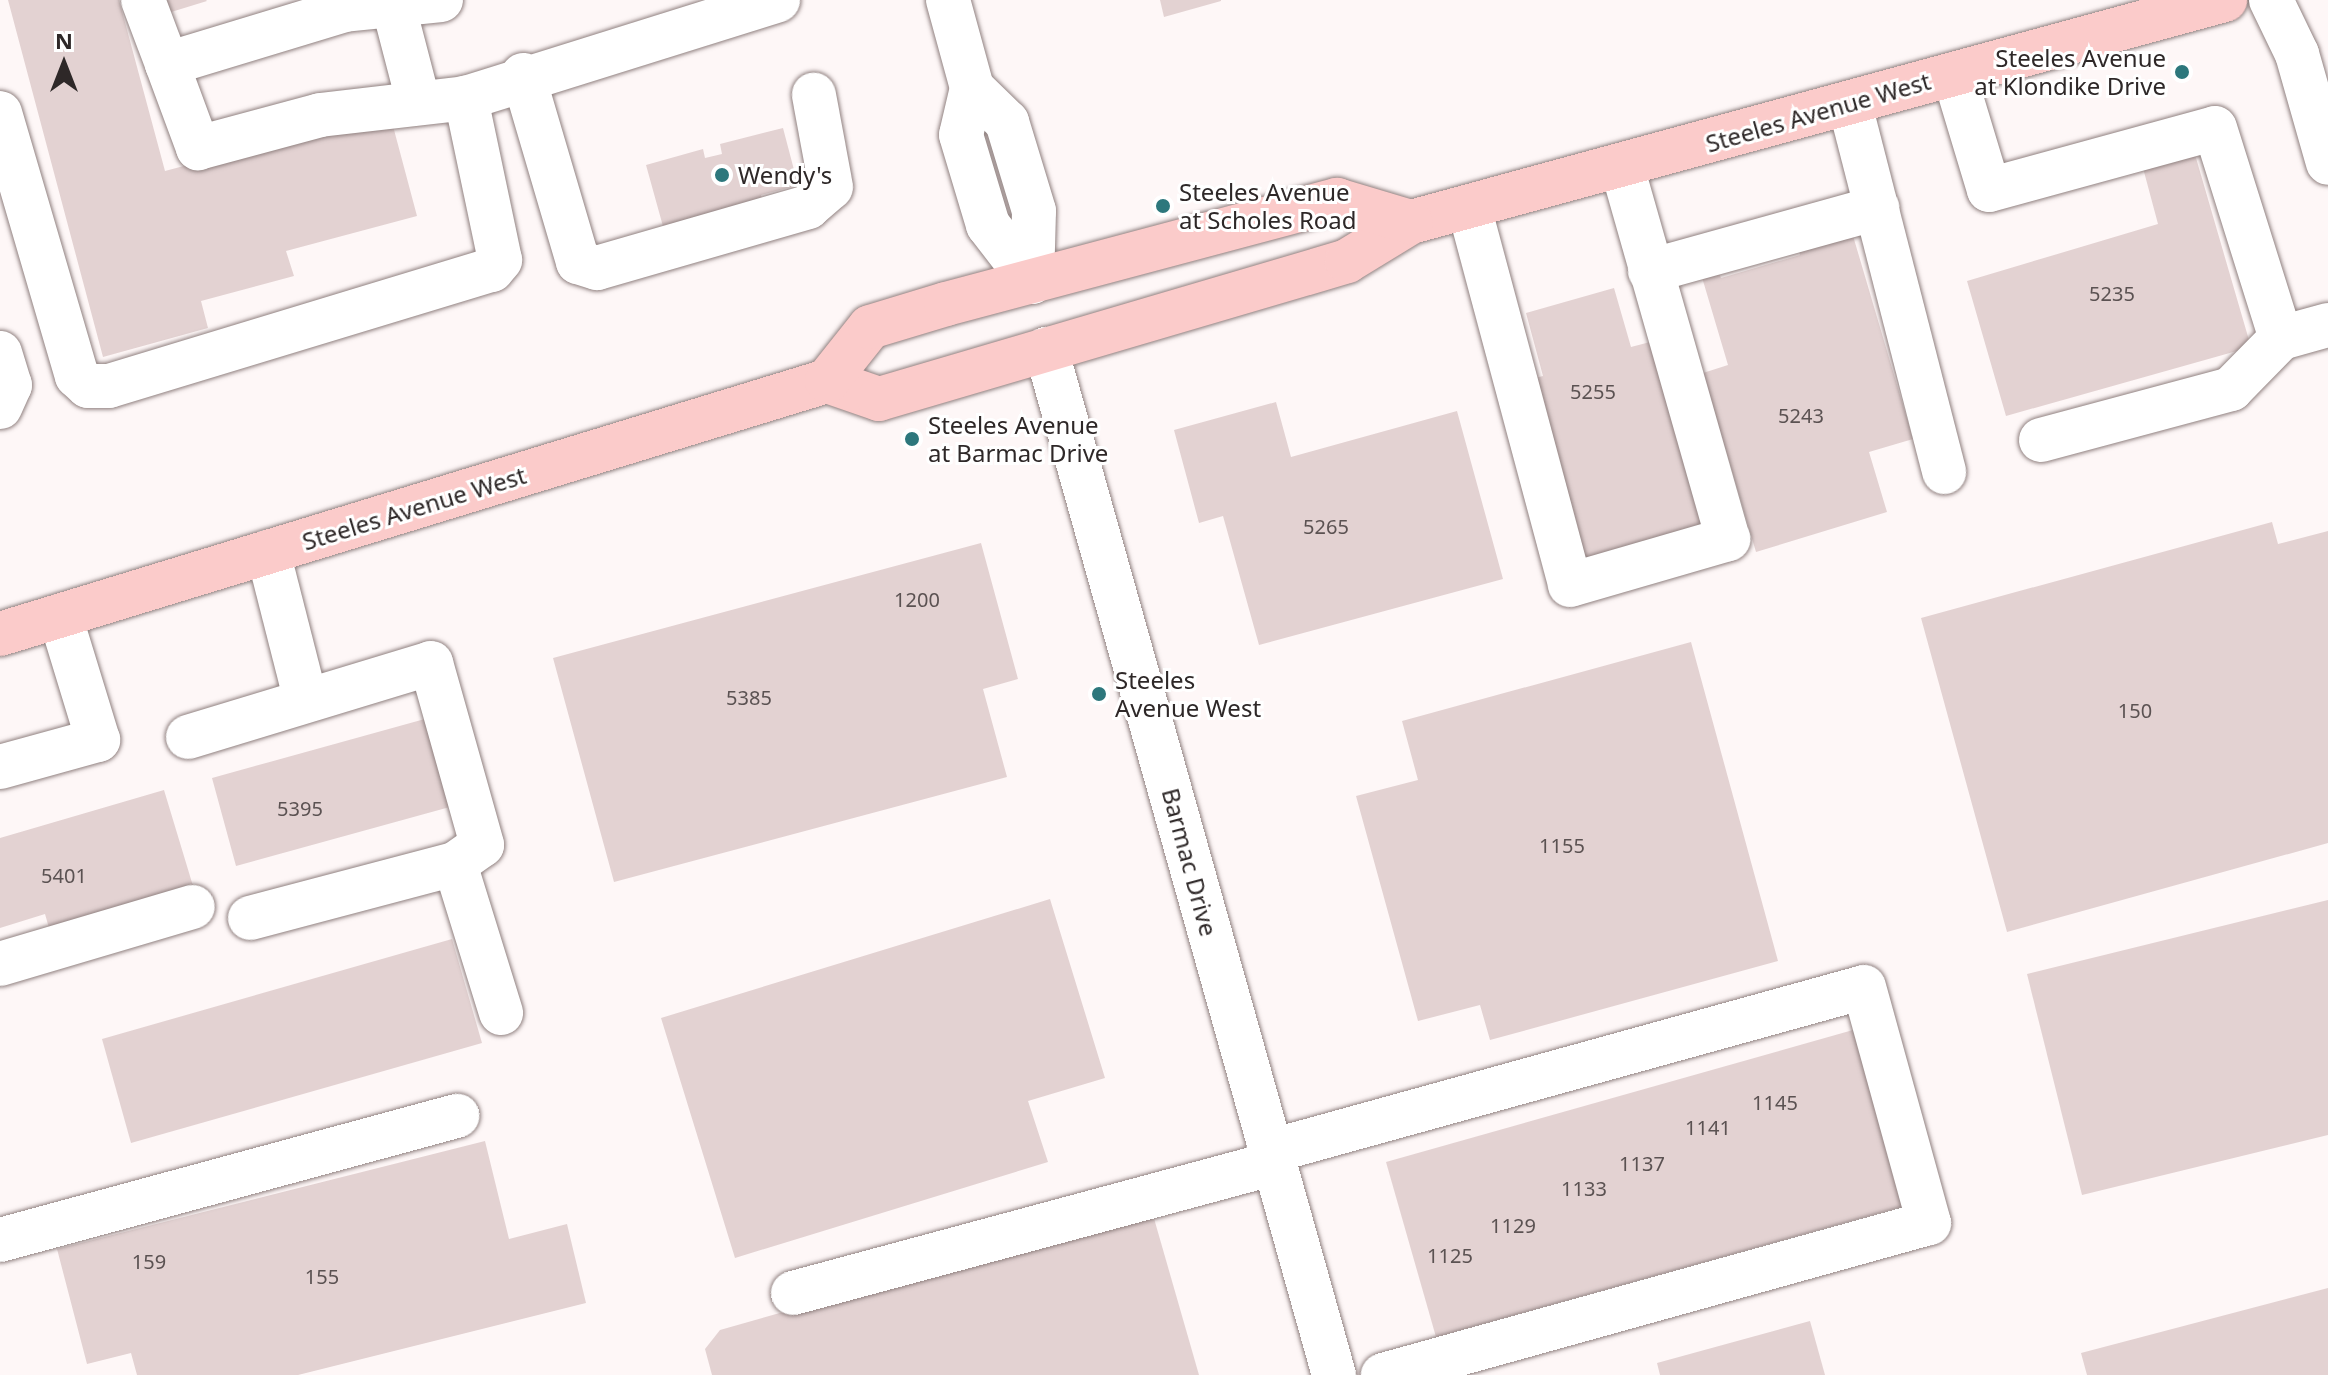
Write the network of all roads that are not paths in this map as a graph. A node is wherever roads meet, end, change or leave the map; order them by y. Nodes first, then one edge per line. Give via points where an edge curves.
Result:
1 (143, 0) edge
2 (441, 0) edge
3 (948, 0) edge
4 (2225, 0) edge
5 (2271, 0) edge
6 (774, 1) edge
7 (394, 8) junction
8 (167, 64) junction
9 (1954, 74) junction
10 (523, 75) junction
11 (814, 95) dead end
12 (466, 98) junction
13 (418, 100) junction
14 (1850, 105) junction
15 (0, 113) edge
16 (2328, 163) edge
17 (1622, 166) junction
18 (1469, 207) junction
19 (1877, 208) junction
20 (1411, 222) junction
21 (1650, 271) junction
22 (1032, 282) junction
23 (2328, 325) edge
24 (2281, 338) junction
25 (1046, 349) junction
26 (0, 353) edge
27 (827, 381) junction
28 (0, 407) edge
29 (2041, 440) dead end
30 (1944, 472) dead end
31 (268, 552) junction
32 (60, 616) junction
33 (0, 634) edge
34 (305, 697) junction
35 (188, 737) dead end
36 (0, 767) edge
37 (455, 864) junction
38 (193, 907) dead end
39 (250, 918) dead end
40 (0, 964) edge
41 (501, 1013) dead end
42 (457, 1116) dead end
43 (1270, 1158) junction
44 (0, 1240) edge
45 (793, 1293) dead end
46 (1334, 1375) edge
47 (1383, 1375) edge

1 - 8 street
2 - 7 street
3 - 22 street via 972,88 1007,122 1034,211
4 - 9 main road, Steeles Avenue West
5 - 16 street via 2297,54
6 - 10 street
7 - 8 street via 345,10
7 - 13 street
8 - 13 street via 198,148 320,115
9 - 14 main road, Steeles Avenue West
9 - 24 street via 1989,190 2215,128
10 - 11 street via 578,262 597,268 808,207 831,187
10 - 12 street
12 - 13 street
12 - 15 street via 500,260 492,270 109,386 88,386 77,376
14 - 17 main road, Steeles Avenue West
14 - 19 street
17 - 18 main road, Steeles Avenue West
17 - 21 street
18 - 20 main road, Steeles Avenue West
18 - 21 street via 1570,585 1728,539
19 - 21 street
19 - 30 street
20 - 22 main road via 1337,200
20 - 25 main road, Steeles Avenue West via 1347,261
22 - 25 main road
22 - 27 main road via 870,327
23 - 24 street
24 - 29 street via 2231,389
25 - 27 main road, Steeles Avenue West via 879,399
25 - 43 street, Barmac Drive
26 - 28 street via 10,385
27 - 31 main road, Steeles Avenue West
31 - 32 main road, Steeles Avenue West
31 - 34 street
32 - 33 main road, Steeles Avenue West
32 - 36 street via 98,740
34 - 35 street
34 - 37 street via 431,663 482,845
37 - 39 street
37 - 41 street
38 - 40 street
42 - 44 street
43 - 45 street
43 - 46 street, Barmac Drive
43 - 47 street via 1864,987 1929,1223

